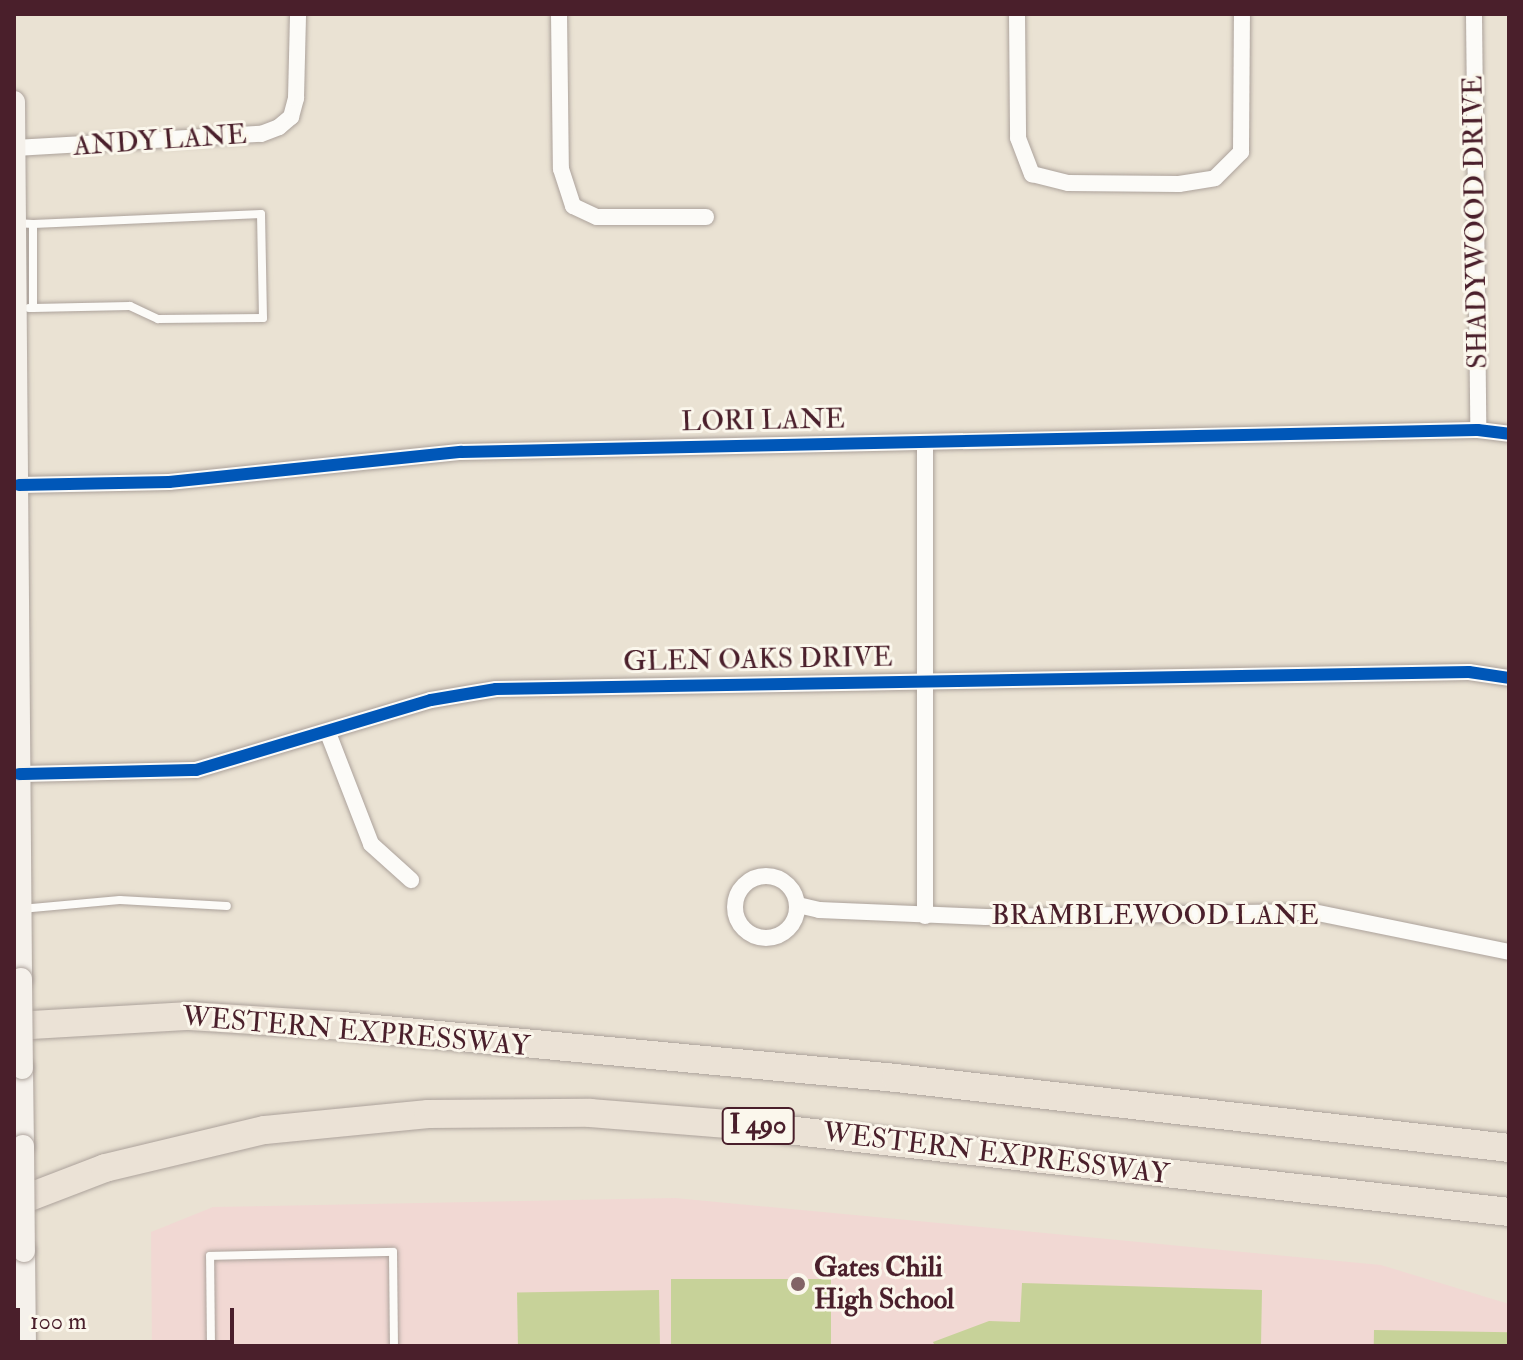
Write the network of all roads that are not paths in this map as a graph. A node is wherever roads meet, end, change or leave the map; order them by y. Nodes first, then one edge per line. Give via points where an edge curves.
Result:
1 (298, 14) edge
2 (559, 14) edge
3 (1017, 14) edge
4 (1242, 14) edge
5 (1474, 14) edge
6 (14, 102) edge
7 (15, 148) edge
8 (706, 217) dead end
9 (24, 223) edge
10 (24, 308) edge
11 (1478, 430) junction
12 (1509, 434) edge
13 (925, 442) junction
14 (19, 485) junction
15 (1509, 678) edge
16 (926, 681) junction
17 (328, 733) junction
18 (19, 774) junction
19 (411, 880) dead end
20 (798, 905) dead end
21 (227, 906) dead end
22 (21, 909) junction
23 (925, 916) junction
24 (1509, 952) edge
25 (14, 1026) edge
26 (1509, 1148) edge
27 (14, 1203) edge
28 (1509, 1212) edge
29 (25, 1346) edge
30 (211, 1346) edge
31 (394, 1346) edge

1 - 7 street, ANDY LANE via 296,98 291,117 279,127 261,134 158,143
2 - 8 street via 561,169 573,206 597,217
3 - 4 street via 1018,138 1032,174 1068,183 1163,184 1215,178 1241,152
5 - 11 street, SHADYWOOD DRIVE
6 - 7 street
7 - 9 street
9 - 10 street
9 - 10 lane via 261,214 263,318 158,319 130,306
10 - 14 street
11 - 12 street, LORI LANE
11 - 13 street, LORI LANE
13 - 14 street, LORI LANE via 461,452 169,482
13 - 16 street
14 - 18 street
15 - 16 street, GLEN OAKS DRIVE via 1469,672
16 - 17 street, GLEN OAKS DRIVE via 496,689 431,700
16 - 23 street
17 - 18 street, GLEN OAKS DRIVE via 196,770
17 - 19 street via 371,844
18 - 22 street
20 - 23 street, BRAMBLEWOOD LANE
21 - 22 lane via 120,900
22 - 29 street, bridge
23 - 24 street, BRAMBLEWOOD LANE via 1313,912
25 - 26 highway, WESTERN EXPRESSWAY / I 490 via 190,1016 343,1026 896,1078
27 - 28 highway, WESTERN EXPRESSWAY / I 490 via 105,1168 265,1130 428,1114 590,1113 752,1126
30 - 31 lane via 210,1256 393,1252

